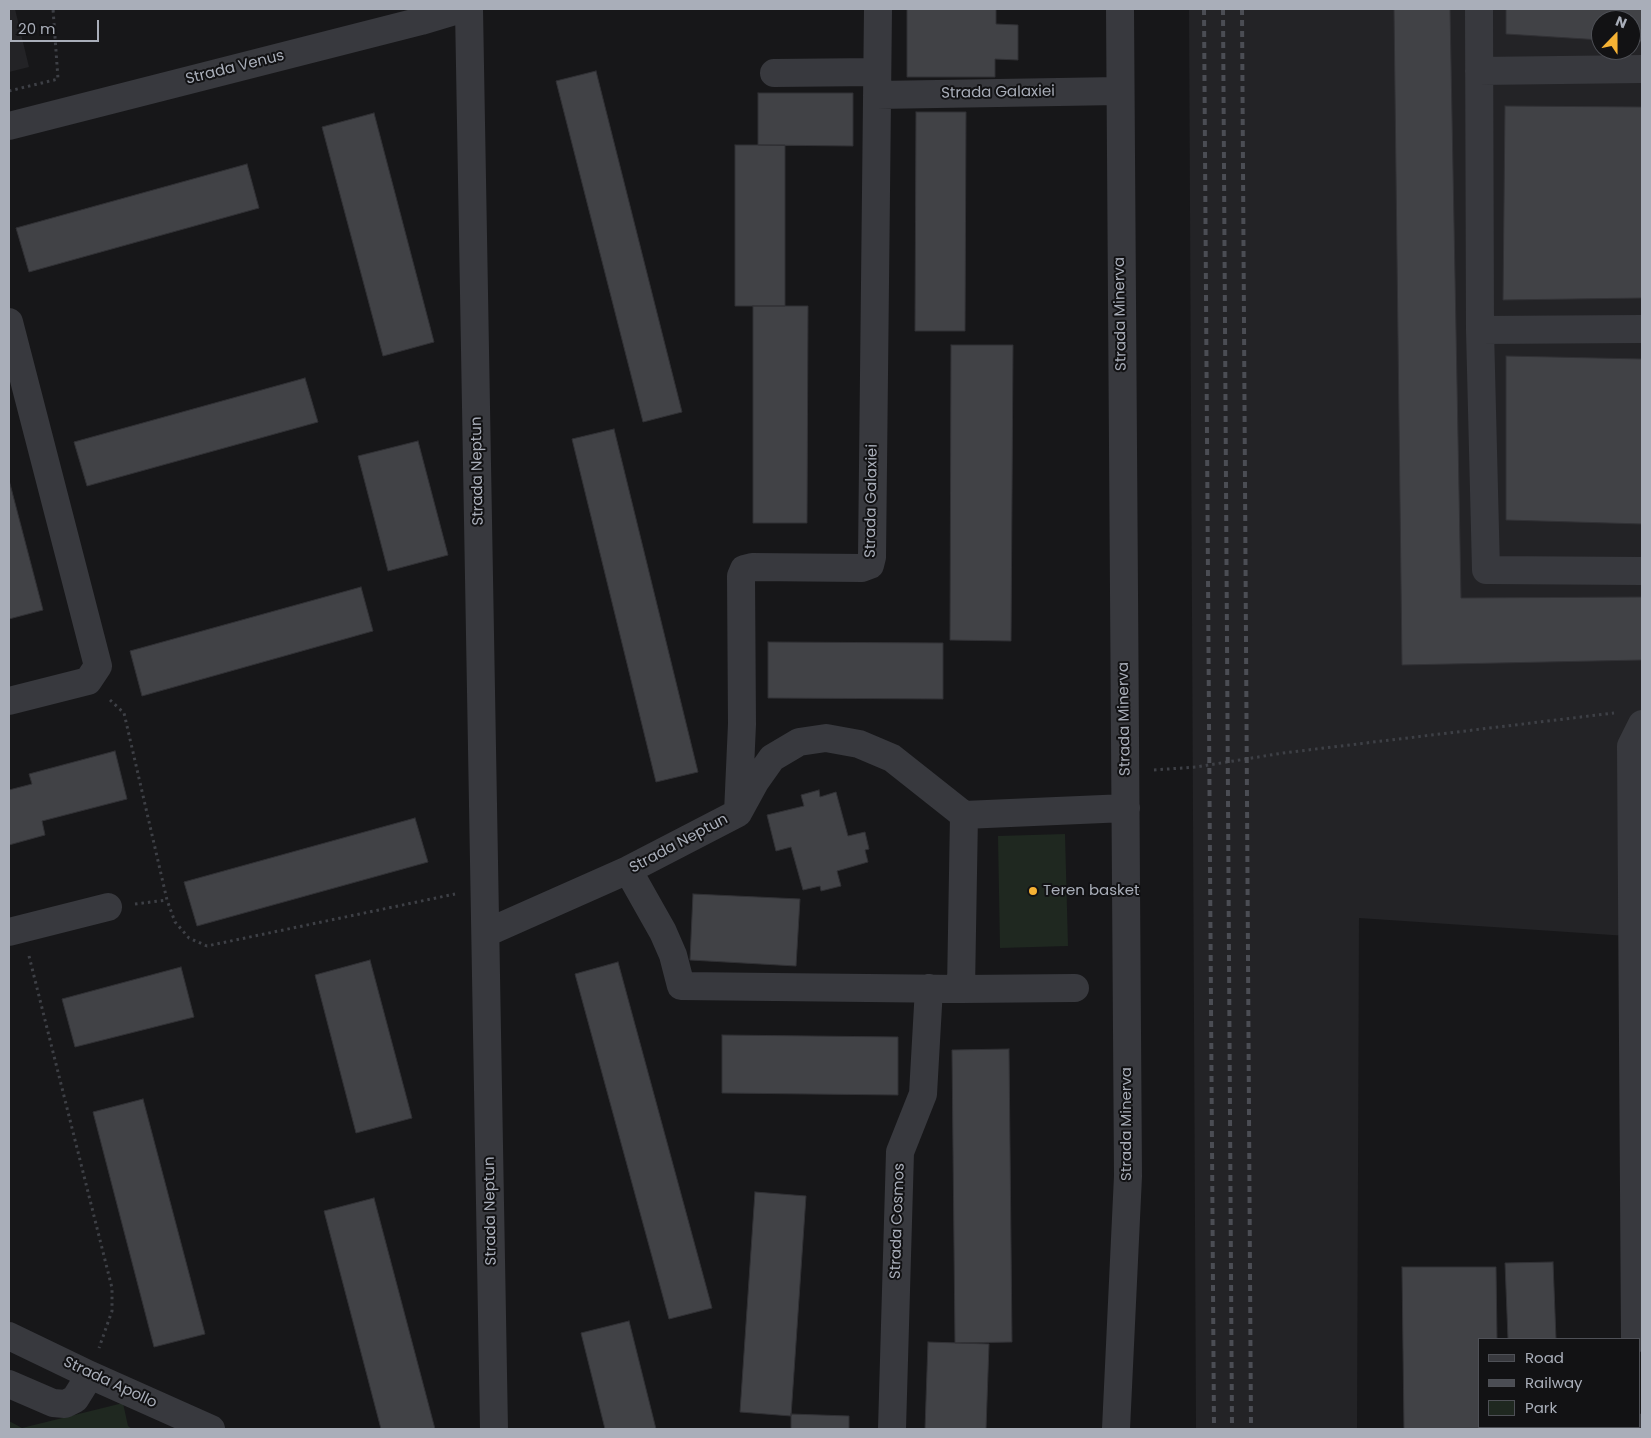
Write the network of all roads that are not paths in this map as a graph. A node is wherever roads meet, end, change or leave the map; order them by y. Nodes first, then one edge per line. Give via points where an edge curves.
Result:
1 (461, 9) edge
2 (469, 9) edge
3 (878, 9) edge
4 (1120, 9) edge
5 (1479, 9) edge
6 (1642, 70) edge
7 (1479, 71) junction
8 (774, 74) dead end
9 (877, 83) junction
10 (1119, 91) junction
11 (9, 126) edge
12 (9, 322) edge
13 (1642, 329) edge
14 (1480, 330) junction
15 (1642, 571) edge
16 (9, 701) edge
17 (1633, 718) edge
18 (1126, 808) junction
19 (738, 813) junction
20 (964, 815) junction
21 (628, 870) junction
22 (108, 907) dead end
23 (16, 931) edge
24 (486, 933) junction
25 (929, 988) junction
26 (1075, 988) dead end
27 (961, 989) junction
28 (9, 1336) edge
29 (1635, 1338) edge
30 (90, 1375) junction
31 (9, 1384) edge
32 (212, 1429) edge
33 (494, 1429) edge
34 (892, 1429) edge
35 (1116, 1429) edge

1 - 11 street, Strada Venus
2 - 24 street, Strada Neptun
3 - 9 street, Strada Galaxiei
4 - 10 street, Strada Minerva
5 - 7 street
6 - 7 street
7 - 14 street
8 - 9 street
9 - 10 street, Strada Galaxiei
9 - 19 street, Strada Galaxiei via 872,557 870,565 862,568 744,569 741,576 742,724
10 - 18 street, Strada Minerva
12 - 16 street via 98,666 88,681
13 - 14 street
14 - 15 street via 1486,570
17 - 29 street
18 - 20 street
18 - 35 street, Strada Minerva via 1128,1176
19 - 20 street, Strada Neptun via 772,758 799,742 826,738 859,744 892,758
19 - 21 street, Strada Neptun
20 - 27 street
21 - 24 street, Strada Neptun
21 - 25 street via 673,955 681,986
22 - 23 street
24 - 33 street, Strada Neptun
25 - 27 street
25 - 34 street, Strada Cosmos via 923,1094 900,1152
26 - 27 street
28 - 30 street, Strada Apollo
30 - 31 street via 75,1399 65,1404 53,1404
30 - 32 street, Strada Apollo

